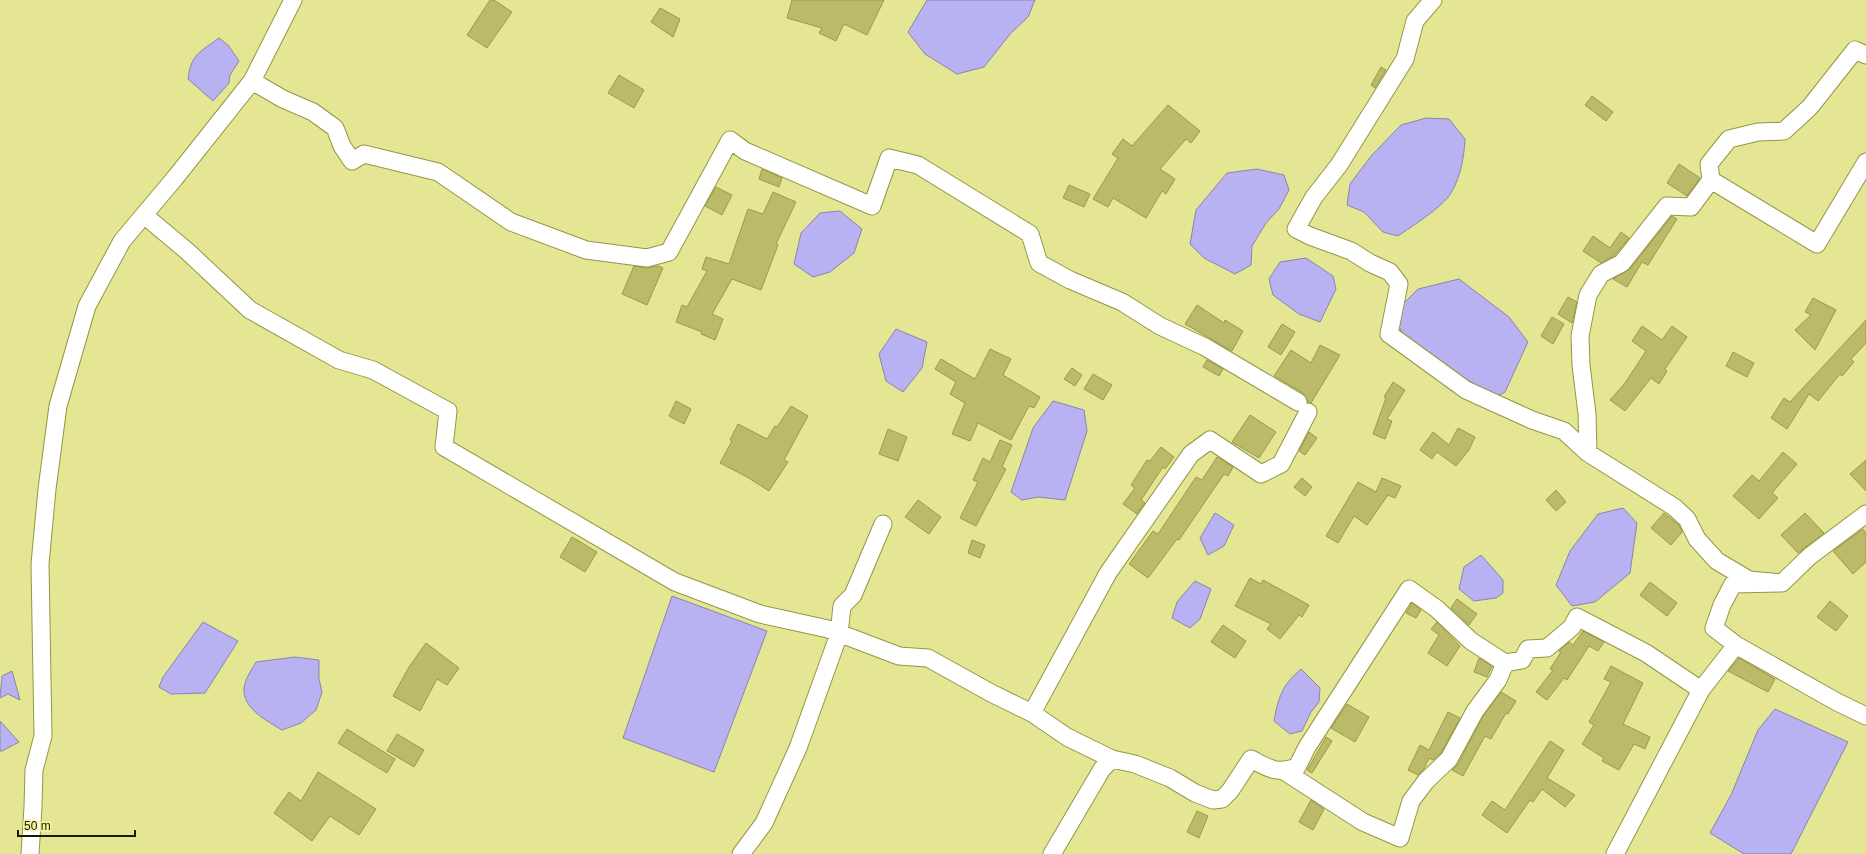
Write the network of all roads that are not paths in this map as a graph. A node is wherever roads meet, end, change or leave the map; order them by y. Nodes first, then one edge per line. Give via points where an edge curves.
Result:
1 (293, 0) edge
2 (1433, 0) edge
3 (1866, 54) edge
4 (252, 81) junction
5 (1866, 162) edge
6 (1711, 180) junction
7 (144, 215) junction
8 (1588, 453) junction
9 (1866, 514) edge
10 (883, 524) dead end
11 (1782, 583) junction
12 (838, 634) junction
13 (1736, 645) junction
14 (1506, 663) junction
15 (1701, 690) junction
16 (1032, 713) junction
17 (1866, 716) edge
18 (1112, 759) junction
19 (1284, 771) junction
20 (30, 854) edge
21 (741, 854) edge
22 (1052, 854) edge
23 (1615, 854) edge

1 - 4 street
2 - 8 street via 1415,21 1405,59 1339,165 1314,197 1296,229 1351,251 1390,272 1399,284 1389,334 1395,339 1466,390 1532,420 1564,431
3 - 6 street via 1855,50 1810,108 1784,131 1758,132 1729,139 1709,164
4 - 7 street
4 - 16 street via 283,99 313,112 335,128 342,146 352,161 364,154 438,172 511,222 586,250 647,258 669,252 730,140 745,150 872,206 889,158 918,166 1030,234 1038,263 1122,302 1160,326 1205,347 1303,407 1281,464 1260,474 1210,440 1191,454 1108,573
5 - 6 street via 1817,244
6 - 8 street via 1691,207 1667,206 1622,263 1601,274 1588,295 1580,336
7 - 12 street via 250,310 339,360 373,370 448,410 444,447 675,582 760,614 828,629
7 - 20 street via 122,240 87,306 58,406 40,564 42,736 34,770
8 - 11 street via 1674,507 1687,519 1697,539 1717,561 1749,580
9 - 11 street via 1810,556
10 - 12 street via 853,595 842,606
11 - 13 street via 1733,584 1722,604 1714,628
12 - 16 street via 899,656 928,658
12 - 21 street via 798,748 764,823
13 - 15 street
13 - 17 street
14 - 15 street via 1522,660 1528,649 1547,648 1572,627 1577,617 1646,653
14 - 19 street via 1498,680 1475,711 1449,759 1426,781 1411,801 1400,838 1363,822
14 - 19 street via 1471,641 1437,609 1408,589 1307,747 1297,767
15 - 23 street
16 - 18 street via 1067,737
18 - 19 street via 1136,764 1213,800 1222,799 1230,791 1251,759 1271,770
18 - 22 street via 1102,769

